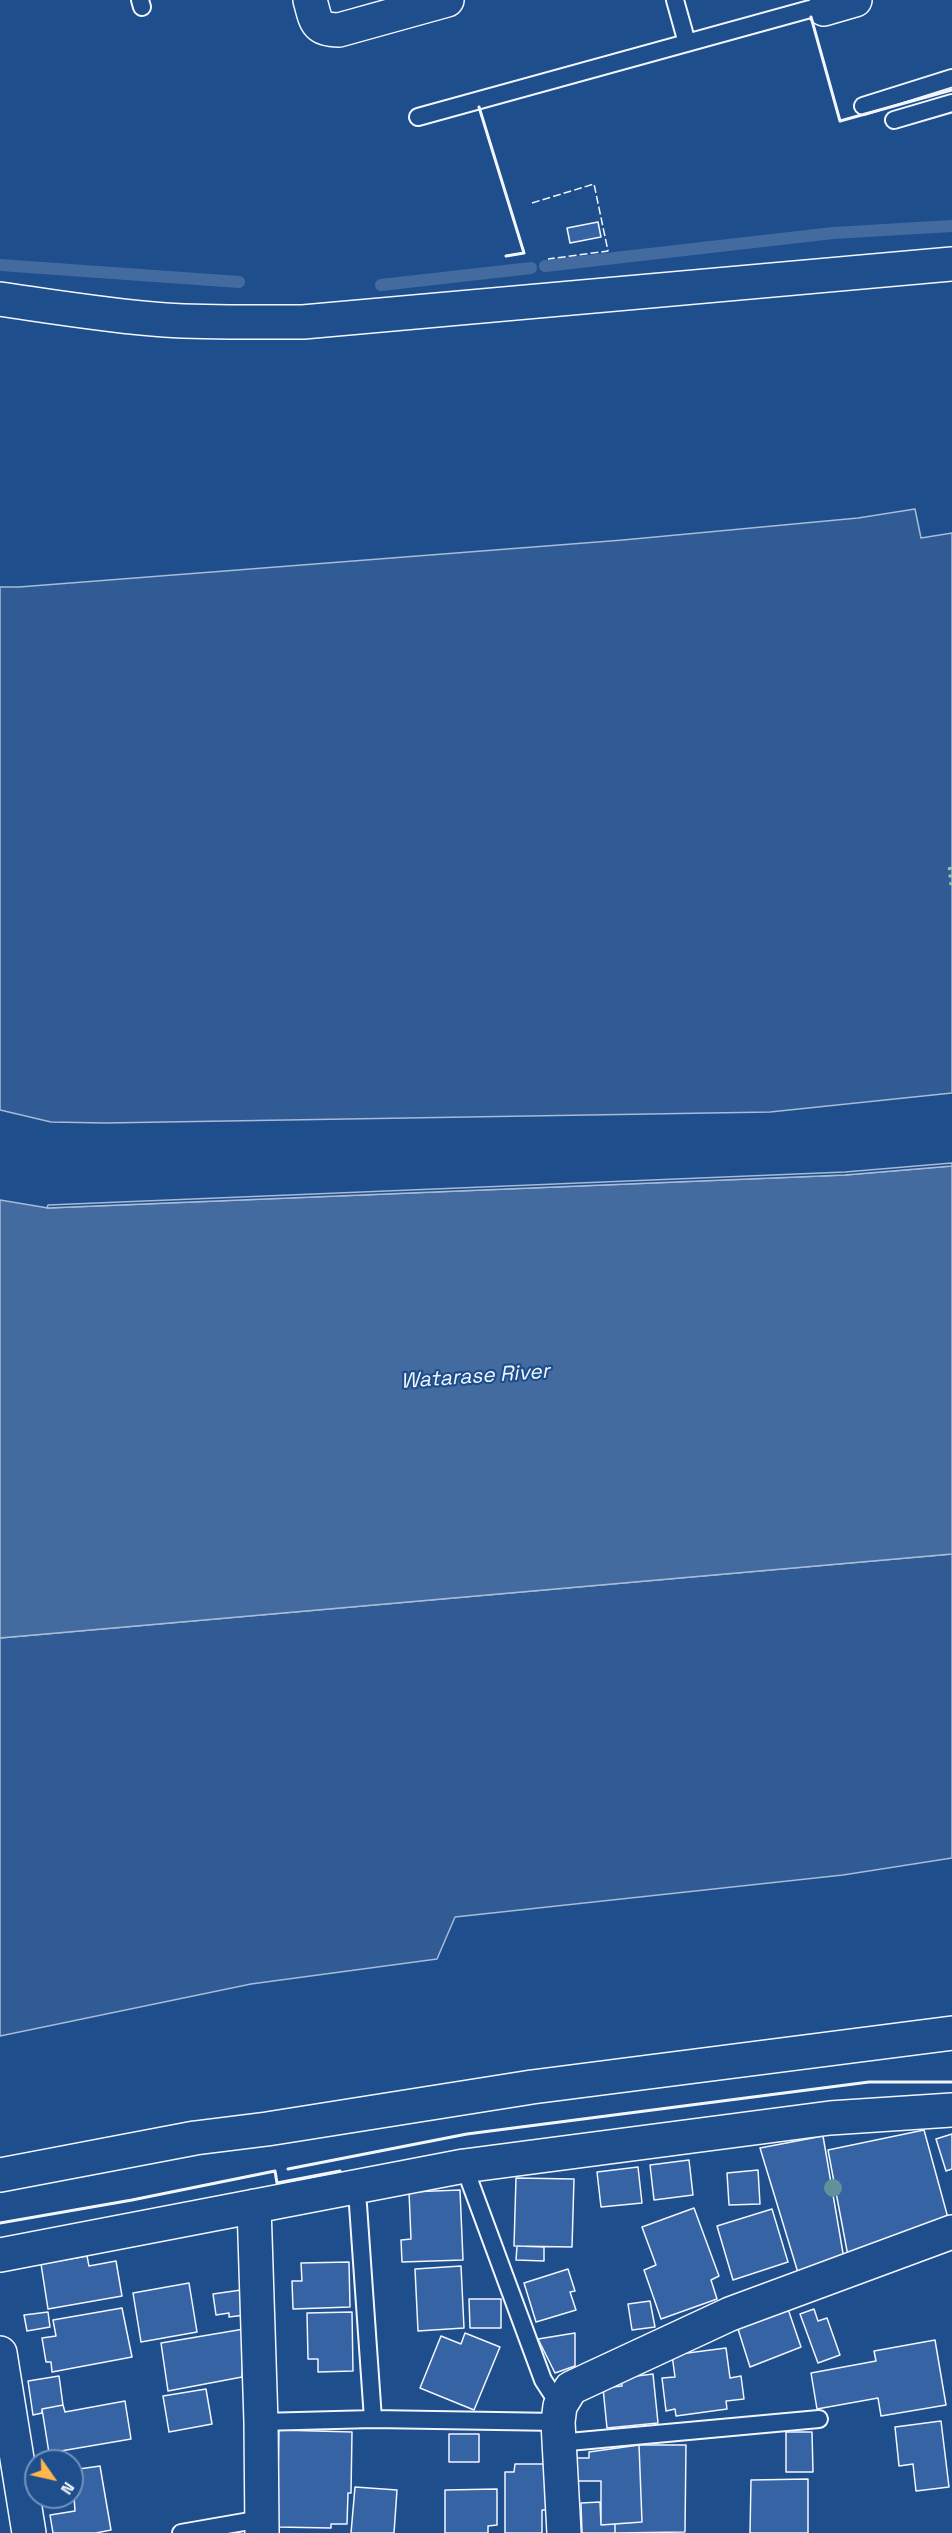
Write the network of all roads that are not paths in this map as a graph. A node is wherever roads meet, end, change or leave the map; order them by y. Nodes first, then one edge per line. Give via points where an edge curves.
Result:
1 (310, 0) edge
2 (447, 0) edge
3 (675, 0) edge
4 (839, 4) edge
5 (687, 43) junction
6 (952, 78) edge
7 (952, 103) edge
8 (863, 106) dead end
9 (418, 117) dead end
10 (894, 120) dead end
11 (952, 264) edge
12 (0, 299) edge
13 (952, 2033) edge
14 (952, 2110) edge
15 (464, 2166) junction
16 (0, 2175) edge
17 (354, 2186) junction
18 (254, 2206) junction
19 (952, 2232) edge
20 (0, 2255) edge
21 (0, 2353) edge
22 (373, 2419) junction
23 (819, 2419) dead end
24 (261, 2422) junction
25 (559, 2424) junction
26 (262, 2526) edge
27 (29, 2533) edge
28 (181, 2533) edge
29 (564, 2533) edge

1 - 2 street via 316,23 325,30 339,30
3 - 5 lane
4 - 5 lane
5 - 9 lane
6 - 8 lane
7 - 10 lane
11 - 12 street via 303,322 166,320
13 - 16 street via 532,2087 195,2138
14 - 15 street via 830,2118
15 - 17 street
15 - 25 lane
17 - 18 street
17 - 22 lane
18 - 20 street
18 - 24 street
19 - 25 street via 730,2314 590,2378 571,2388
21 - 27 street
22 - 24 lane
22 - 25 lane
23 - 25 lane
24 - 26 street
25 - 29 street
26 - 28 lane

